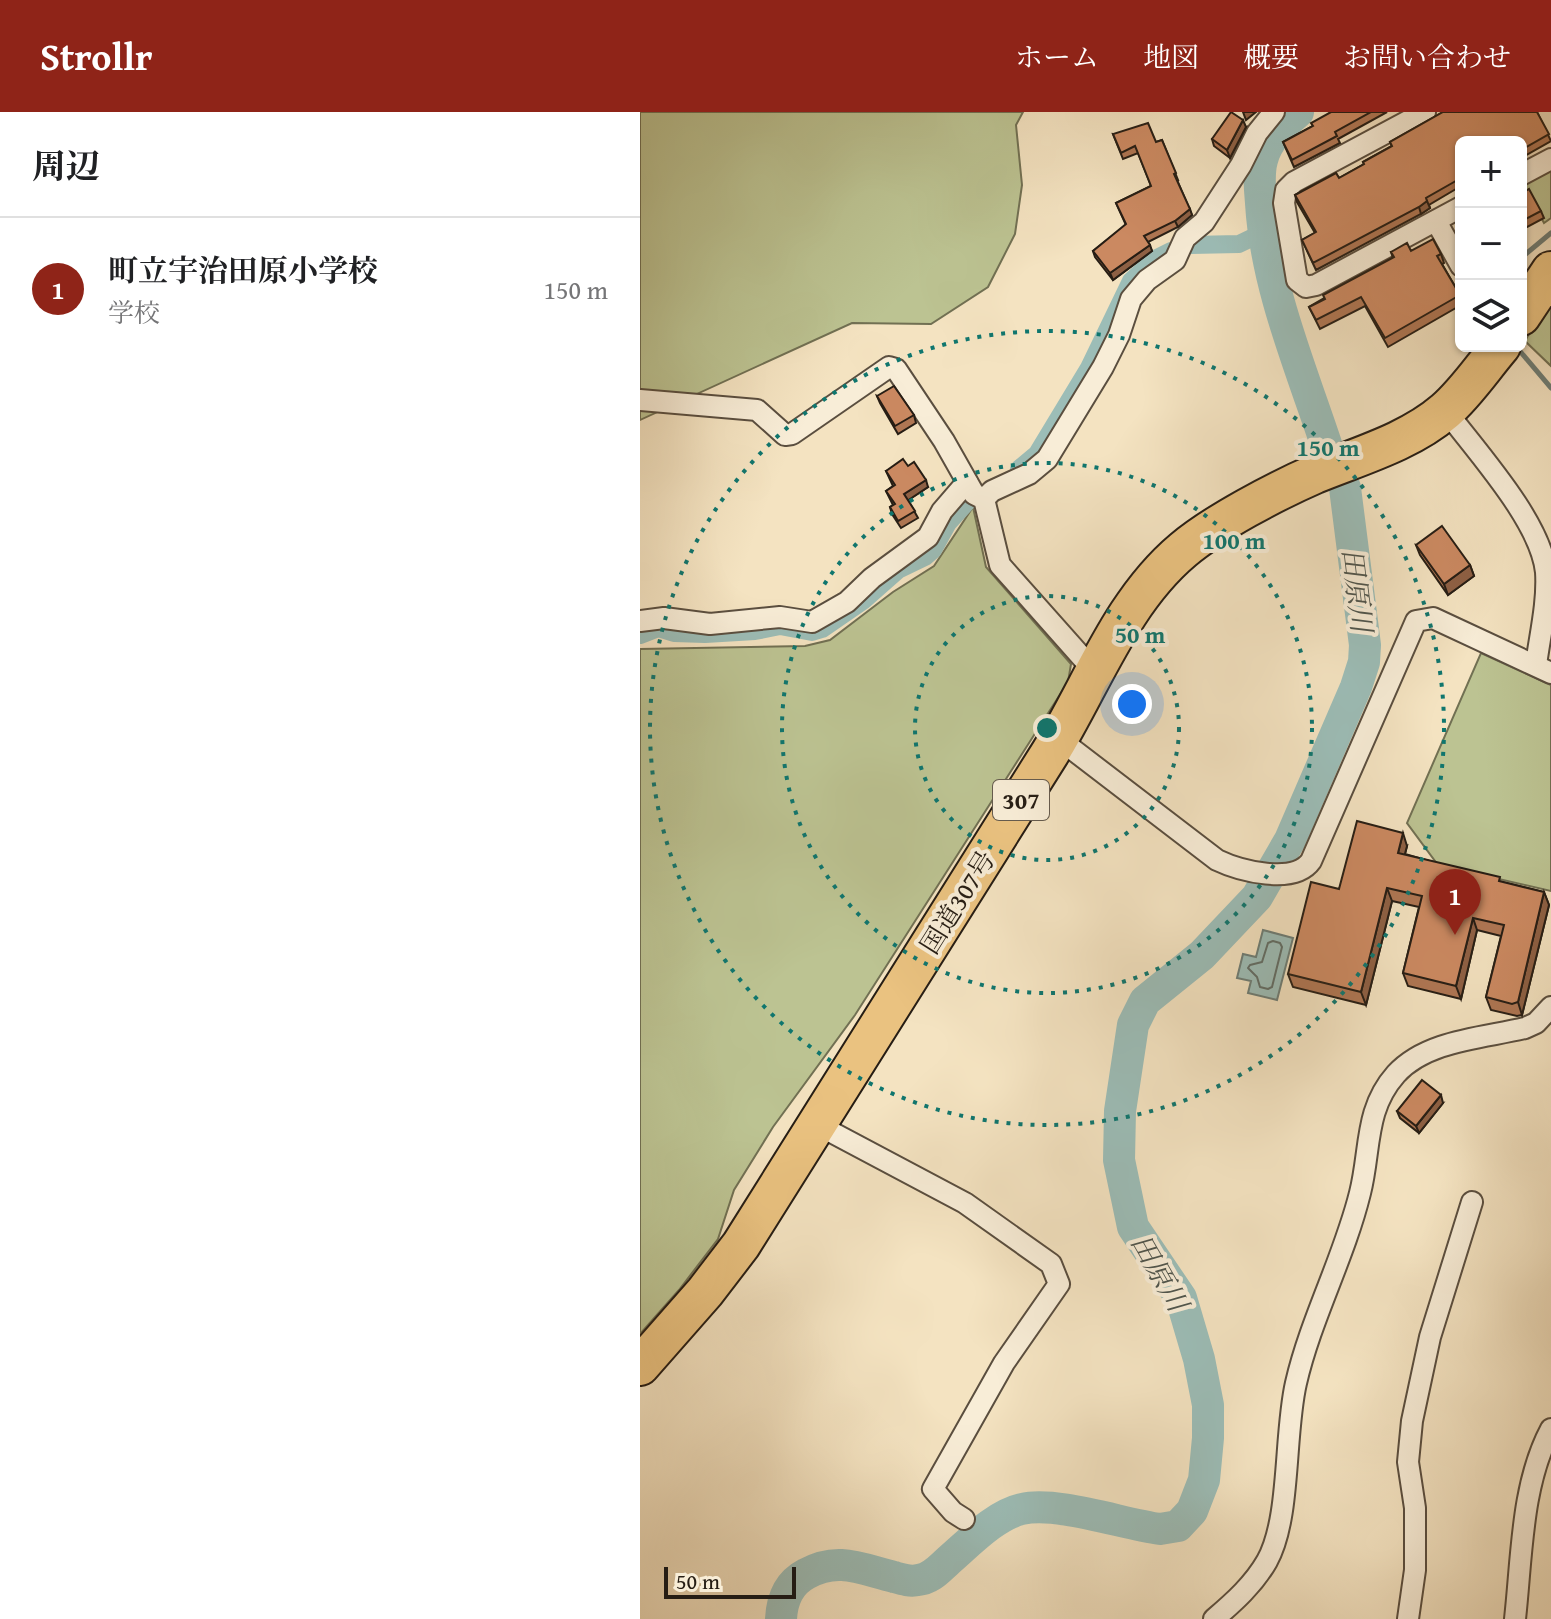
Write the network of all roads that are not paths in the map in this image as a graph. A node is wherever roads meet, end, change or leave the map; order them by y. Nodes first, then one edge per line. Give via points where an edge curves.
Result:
1 (1274, 112) edge
2 (1425, 112) edge
3 (1551, 159) edge
4 (1527, 172) edge
5 (1459, 208) edge
6 (1436, 221) junction
7 (1455, 255) edge
8 (1551, 271) edge
9 (1527, 307) edge
10 (1496, 352) edge
11 (640, 400) edge
12 (1446, 411) junction
13 (967, 482) junction
14 (984, 499) junction
15 (640, 621) edge
16 (1544, 669) edge
17 (1095, 672) junction
18 (1059, 739) junction
19 (1551, 1007) edge
20 (818, 1125) junction
21 (1472, 1202) dead end
22 (640, 1366) edge
23 (1551, 1429) edge
24 (964, 1519) dead end
25 (1214, 1619) edge
26 (1408, 1619) edge
27 (1515, 1619) edge

1 - 14 street via 1175,260 1131,299 1103,367 1047,459
2 - 6 street via 1286,190 1297,280 1306,287 1316,285
3 - 4 street
5 - 6 street
6 - 7 street
8 - 9 highway
10 - 12 highway, 国道307号 / 307
11 - 13 street via 757,410 785,435 889,367 896,369
12 - 16 street via 1539,542 1546,576
12 - 17 highway, 国道307号 / 307 via 1398,441 1311,476 1200,536 1154,580
13 - 14 street
13 - 15 street via 928,537 847,602 812,622 780,617 710,624 664,618
14 - 17 street via 1000,565
16 - 18 street via 1433,618 1416,621 1311,861 1300,872 1260,872 1207,854
17 - 18 highway, 国道307号 / 307
18 - 20 highway, 国道307号 / 307
19 - 25 street via 1525,1028 1430,1051 1398,1072 1382,1094 1371,1118 1360,1194 1296,1381 1279,1532 1254,1582
20 - 22 highway, 国道307号 / 307 via 741,1245
20 - 24 street via 965,1203 1051,1264 1059,1284 1004,1363 933,1489
21 - 26 street via 1430,1337 1412,1421 1408,1462 1415,1508 1415,1570
23 - 27 street via 1531,1487

